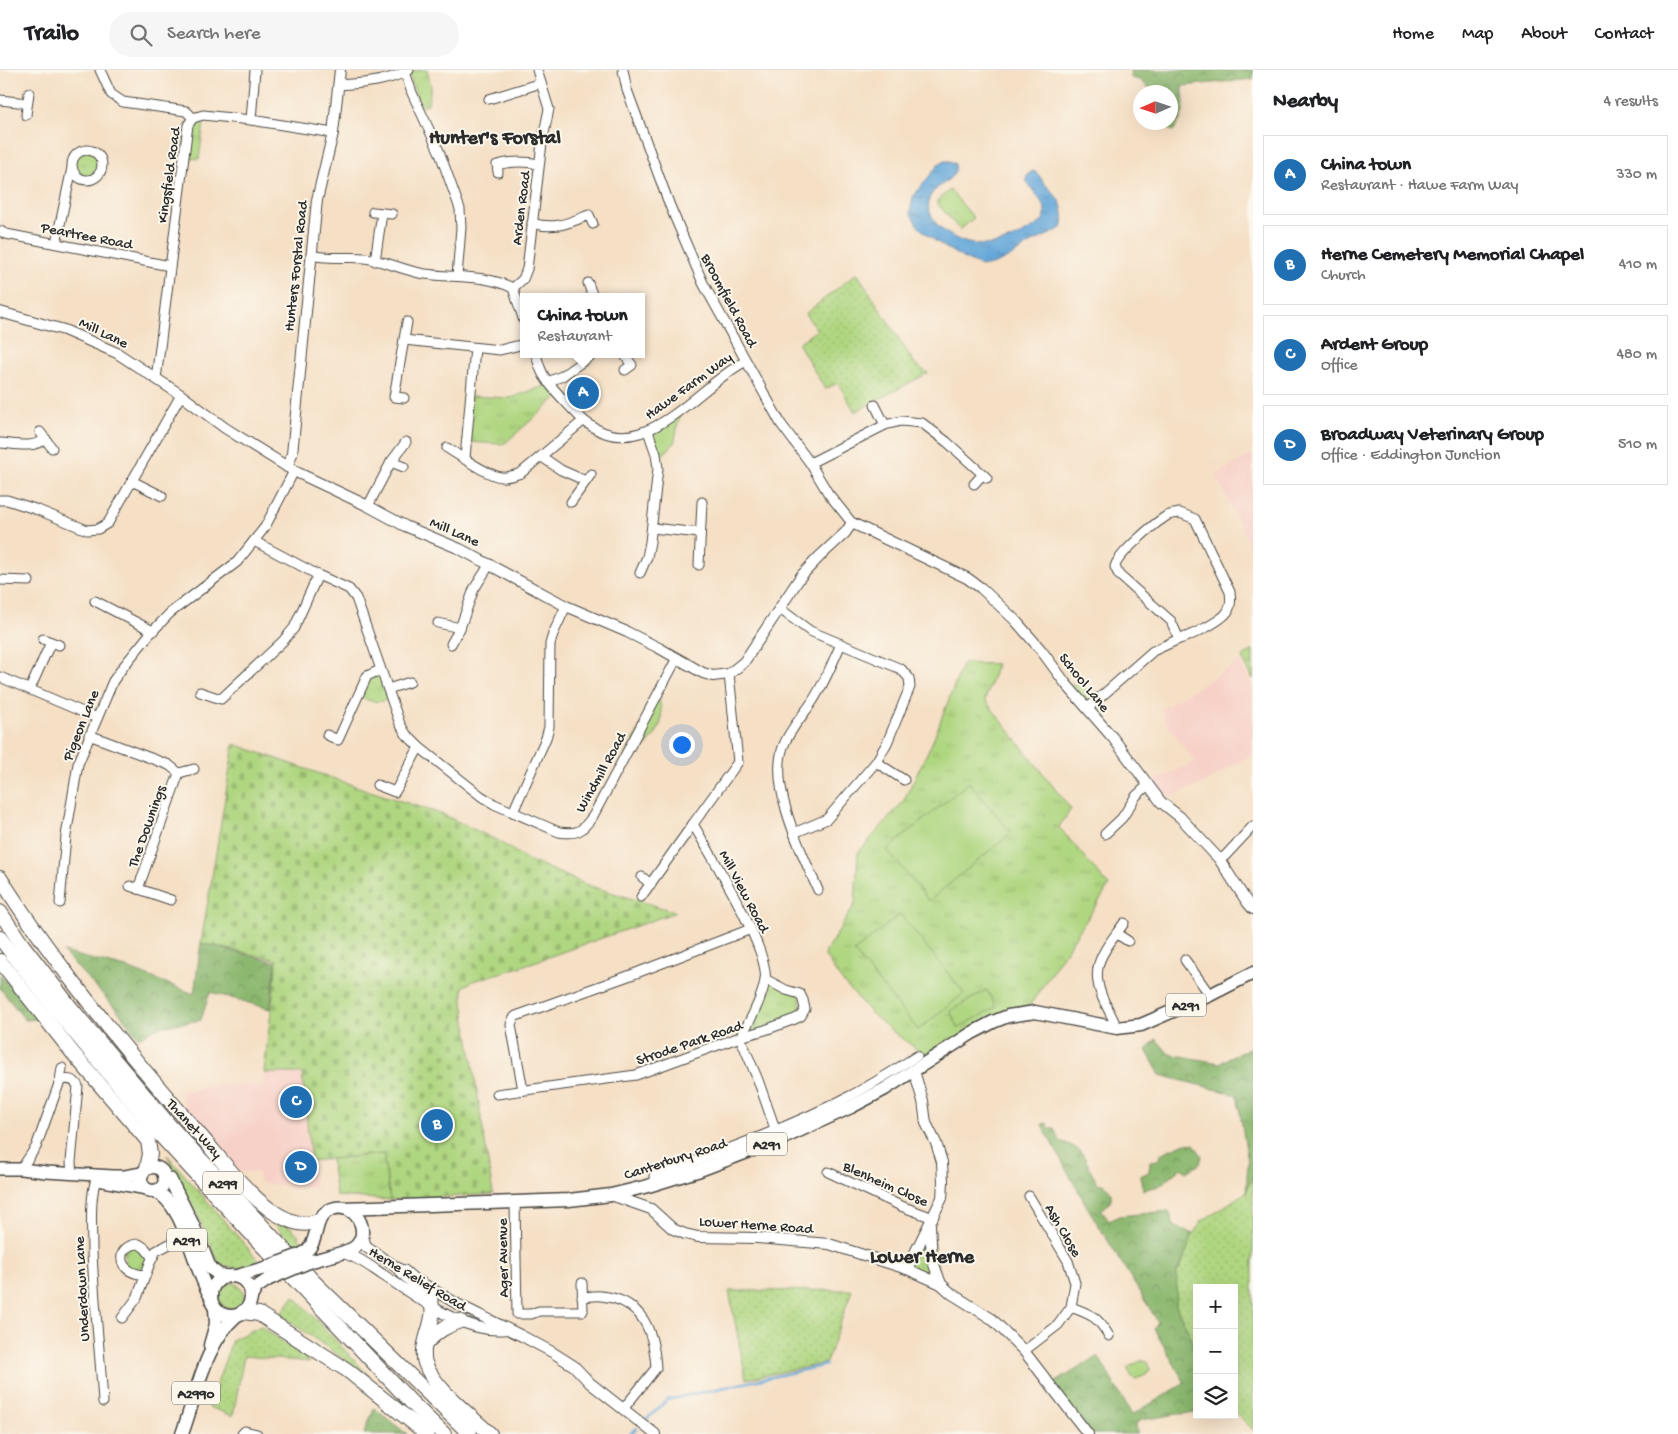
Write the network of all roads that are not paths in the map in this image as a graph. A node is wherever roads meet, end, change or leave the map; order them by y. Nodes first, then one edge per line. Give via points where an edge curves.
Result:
1 (100, 70) edge
2 (255, 70) edge
3 (340, 70) edge
4 (537, 70) edge
5 (623, 70) edge
6 (408, 71) edge
7 (541, 83) junction
8 (339, 85) junction
9 (29, 93) dead end
10 (489, 99) dead end
11 (0, 100) edge
12 (27, 103) junction
13 (26, 115) dead end
14 (193, 118) junction
15 (251, 120) junction
16 (333, 133) junction
17 (539, 164) junction
18 (72, 168) dead end
19 (498, 172) dead end
20 (392, 214) dead end
21 (532, 223) junction
22 (593, 224) dead end
23 (0, 231) edge
24 (56, 242) junction
25 (311, 256) junction
26 (375, 260) junction
27 (170, 266) junction
28 (457, 276) junction
29 (588, 284) dead end
30 (513, 288) junction
31 (591, 293) edge
32 (520, 309) edge
33 (0, 312) edge
34 (407, 322) dead end
35 (404, 340) junction
36 (520, 345) edge
37 (475, 348) junction
38 (537, 358) edge
39 (588, 358) edge
40 (627, 358) edge
41 (746, 361) junction
42 (624, 370) dead end
43 (156, 378) junction
44 (548, 382) junction
45 (181, 395) junction
46 (404, 398) dead end
47 (875, 406) dead end
48 (583, 421) junction
49 (885, 424) junction
50 (648, 431) junction
51 (406, 442) dead end
52 (0, 443) edge
53 (52, 448) dead end
54 (446, 448) dead end
55 (542, 457) junction
56 (464, 458) junction
57 (390, 462) junction
58 (810, 464) junction
59 (404, 467) dead end
60 (290, 468) junction
61 (132, 481) junction
62 (974, 484) dead end
63 (162, 496) dead end
64 (0, 500) edge
65 (571, 502) dead end
66 (702, 502) dead end
67 (368, 506) junction
68 (852, 523) junction
69 (652, 528) junction
70 (700, 533) junction
71 (254, 541) junction
72 (490, 564) junction
73 (699, 565) dead end
74 (640, 573) dead end
75 (318, 575) junction
76 (0, 580) edge
77 (29, 581) dead end
78 (96, 601) dead end
79 (566, 606) junction
80 (780, 610) junction
81 (438, 623) dead end
82 (460, 628) junction
83 (153, 631) junction
84 (1178, 639) junction
85 (51, 642) dead end
86 (451, 644) dead end
87 (842, 644) junction
88 (677, 658) junction
89 (380, 670) junction
90 (729, 674) junction
91 (1, 680) edge
92 (410, 682) dead end
93 (30, 689) junction
94 (388, 689) junction
95 (200, 692) dead end
96 (1088, 708) junction
97 (97, 718) junction
98 (89, 735) junction
99 (326, 735) dead end
100 (419, 747) junction
101 (876, 762) junction
102 (194, 769) dead end
103 (179, 773) junction
104 (904, 780) dead end
105 (377, 785) dead end
106 (1148, 785) junction
107 (513, 812) junction
108 (693, 824) junction
109 (1253, 826) edge
110 (794, 833) junction
111 (1105, 834) dead end
112 (1219, 859) junction
113 (642, 877) dead end
114 (0, 878) edge
115 (651, 884) junction
116 (818, 890) dead end
117 (641, 897) dead end
118 (171, 900) dead end
119 (60, 903) dead end
120 (1253, 909) edge
121 (0, 912) edge
122 (1124, 924) dead end
123 (751, 929) junction
124 (1117, 934) junction
125 (0, 938) edge
126 (1128, 941) dead end
127 (1185, 960) dead end
128 (0, 961) edge
129 (1253, 973) edge
130 (765, 979) junction
131 (1210, 995) junction
132 (1117, 1028) junction
133 (740, 1037) junction
134 (917, 1056) dead end
135 (908, 1064) junction
136 (62, 1068) dead end
137 (150, 1078) junction
138 (60, 1081) junction
139 (523, 1090) junction
140 (497, 1094) dead end
141 (181, 1100) dead end
142 (777, 1135) junction
143 (0, 1169) edge
144 (21, 1169) junction
145 (145, 1171) junction
146 (828, 1172) dead end
147 (72, 1174) junction
148 (654, 1176) dead end
149 (96, 1177) junction
150 (164, 1177) junction
151 (150, 1190) junction
152 (611, 1196) junction
153 (1029, 1196) dead end
154 (514, 1202) junction
155 (387, 1207) junction
156 (344, 1208) junction
157 (931, 1222) junction
158 (317, 1228) junction
159 (362, 1229) junction
160 (186, 1236) junction
161 (340, 1254) junction
162 (152, 1257) junction
163 (305, 1258) junction
164 (907, 1269) junction
165 (403, 1272) junction
166 (267, 1274) junction
167 (146, 1275) junction
168 (231, 1276) junction
169 (582, 1283) dead end
170 (941, 1284) junction
171 (251, 1297) junction
172 (582, 1297) junction
173 (213, 1303) junction
174 (433, 1307) junction
175 (1071, 1307) junction
176 (240, 1314) junction
177 (122, 1318) dead end
178 (460, 1321) junction
179 (508, 1329) junction
180 (1109, 1336) dead end
181 (423, 1345) junction
182 (1024, 1351) junction
183 (210, 1352) junction
184 (103, 1402) dead end
185 (624, 1408) junction
186 (182, 1434) edge
187 (242, 1434) edge
188 (257, 1434) edge
189 (427, 1434) edge
190 (444, 1434) edge
191 (470, 1434) edge
192 (490, 1434) edge
193 (656, 1434) edge
194 (1088, 1434) edge

1 - 14 street via 111,94 123,102 186,111
2 - 15 street
3 - 8 street, Hunters Forstal Road
4 - 7 street, Arden Road
5 - 41 street, Broomfield Road via 627,90 670,206 703,283
6 - 8 street via 378,82
6 - 28 street via 412,93 439,151 460,209
7 - 10 street
7 - 17 street, Arden Road via 549,110
8 - 16 street, Hunters Forstal Road
9 - 12 street
11 - 12 street
12 - 13 street
14 - 15 street, Kingsfield Road via 203,115
14 - 27 street, Kingsfield Road via 188,125
15 - 16 street, Kingsfield Road
16 - 25 street, Hunters Forstal Road via 316,200
17 - 19 street via 514,161 497,165
17 - 21 street, Arden Road
18 - 24 street
20 - 26 street via 378,213
21 - 22 street via 554,227 589,215
21 - 30 street, Arden Road via 526,269 523,278
23 - 24 street, Peartree Road
24 - 27 street, Peartree Road
25 - 26 street
25 - 60 street, Hunters Forstal Road
26 - 28 street via 425,274
27 - 43 street, Kingsfield Road
28 - 30 street via 489,279
29 - 31 street
30 - 32 street
33 - 43 street, Mill Lane via 64,330 117,353
34 - 35 street
35 - 37 street
35 - 46 street via 394,397
36 - 37 street via 500,350
37 - 56 street
38 - 44 street, Hawe Farm Way
39 - 44 street
40 - 42 street via 632,365
41 - 50 street, Hawe Farm Way via 730,369 661,425
41 - 58 street, Broomfield Road via 780,424
43 - 45 street, Mill Lane
44 - 48 street, Hawe Farm Way
45 - 60 street, Mill Lane via 225,428
45 - 61 street
47 - 49 street
48 - 50 street, Hawe Farm Way via 611,436
48 - 55 street
49 - 58 street
49 - 62 street via 901,421 922,423 985,476
50 - 69 street via 658,468
51 - 57 street
52 - 53 street via 38,445 43,436
54 - 56 street
55 - 56 street via 521,473 501,478
55 - 65 street via 561,470 588,477
57 - 59 street
57 - 67 street
58 - 68 street, Broomfield Road
60 - 67 street, Mill Lane
60 - 71 street, Pigeon Lane via 266,527
61 - 63 street
61 - 64 street via 108,523 98,529 87,530 38,510
66 - 70 street
67 - 72 street, Mill Lane
68 - 80 street via 801,576
68 - 96 street, School Lane via 950,568 981,588 1015,620
69 - 70 street
69 - 74 street via 647,557
70 - 73 street
71 - 75 street, Windmill Road
71 - 83 street, Pigeon Lane via 237,562 170,613
72 - 79 street, Mill Lane
72 - 82 street via 474,589
75 - 89 street, Windmill Road via 350,589 356,598
75 - 95 street via 294,628 283,641 221,699
76 - 77 street
78 - 83 street
79 - 88 street, Mill Lane
79 - 107 street via 550,644 549,727
80 - 87 street via 810,631
80 - 90 street via 744,662
81 - 82 street
82 - 86 street
83 - 97 street, Pigeon Lane via 113,681
84 - 84 street via 1171,621 1119,575 1115,567 1118,558 1141,536 1165,517 1180,513 1195,519 1231,599 1228,612 1223,617
84 - 96 street via 1153,651
85 - 93 street
87 - 101 street via 901,669 909,678 910,687
87 - 110 street via 824,681 792,728 783,748 783,798
88 - 90 street, Mill Lane via 703,673 713,676
88 - 107 street, Windmill Road via 584,828 577,832 559,832
89 - 94 street, Windmill Road
89 - 99 street via 367,676 338,740
90 - 108 street via 738,762
91 - 93 street
92 - 94 street
93 - 97 street
94 - 100 street, Windmill Road via 400,724
96 - 106 street, School Lane
97 - 98 street, Pigeon Lane
98 - 103 street, The Downings via 169,765
98 - 119 street, Pigeon Lane via 74,782
100 - 105 street via 395,792
100 - 107 street, Windmill Road via 481,796
101 - 104 street
101 - 110 street via 827,819
102 - 103 street, The Downings
103 - 118 street, The Downings via 134,887
106 - 111 street
106 - 112 street, School Lane
108 - 115 street
108 - 123 street, Mill View Road
109 - 112 street
110 - 116 street
112 - 120 street, School Lane
113 - 115 street
114 - 137 highway, A299 via 82,996
115 - 117 street
121 - 191 highway, Thanet Way / A299 via 72,1008 170,1126 313,1281
122 - 124 street
123 - 130 street, Mill View Road
123 - 139 street via 516,1016 510,1026
124 - 126 street
124 - 132 street via 1096,972 1097,982
125 - 190 highway, Thanet Way / A299 via 162,1137
127 - 131 street
128 - 145 highway via 148,1141 150,1154
129 - 131 main road, A291
130 - 133 street, Mill View Road via 753,1017
130 - 133 street, Strode Park Road via 800,994 805,1009 795,1019
131 - 132 main road, A291 via 1141,1025
132 - 135 main road, Canterbury Road / A291 via 1053,1014 1021,1013 993,1022
133 - 139 street, Strode Park Road via 636,1075
133 - 142 street
134 - 135 street, Canterbury Road
135 - 142 main road, Canterbury Road / A291 via 885,1089 851,1107
135 - 157 street via 924,1101 926,1124 942,1162 942,1198
136 - 138 street
137 - 141 highway
137 - 158 highway, A299 via 258,1199 296,1223
138 - 144 street via 36,1146
138 - 147 street via 72,1080 78,1086 70,1162
139 - 140 street, Strode Park Road
142 - 148 street, Canterbury Road
142 - 152 main road, Canterbury Road / A291 via 700,1170
143 - 144 main road
144 - 147 main road
145 - 149 main road via 125,1176
145 - 150 main road, A291 via 158,1168
145 - 151 main road via 141,1182
146 - 157 street, Blenheim Close
147 - 149 main road
149 - 151 main road
149 - 184 street, Underdown Lane via 91,1226
150 - 151 main road via 161,1187
150 - 168 main road, A291 via 170,1179 186,1210 210,1268 219,1275
151 - 160 main road, A291 via 162,1194 170,1203
152 - 154 main road, Canterbury Road / A291
152 - 164 street, Lower Herne Road via 651,1209 672,1229 685,1234 829,1244
153 - 175 street, Ash Close via 1068,1260 1075,1284
154 - 155 main road, Canterbury Road / A291
154 - 172 street, Ager Avenue via 517,1314 531,1314 539,1310 582,1311
155 - 156 main road, Canterbury Road / A291
155 - 159 main road via 367,1220
156 - 158 main road, Canterbury Road via 324,1212
156 - 159 main road via 356,1214
157 - 164 street
157 - 170 street via 932,1259
158 - 163 main road, Canterbury Road
159 - 161 main road via 355,1248
159 - 165 street, Herne Relief Road via 366,1247
160 - 162 street via 158,1249
160 - 173 main road, A291
161 - 163 main road
161 - 174 street, Herne Relief Road via 366,1264
162 - 167 street
162 - 167 street via 139,1244 128,1246 124,1251 123,1266 127,1271
163 - 166 main road, bridge
164 - 170 street, Lower Herne Road
165 - 174 highway via 426,1293
165 - 179 street, Herne Relief Road via 459,1306
166 - 168 main road
166 - 171 main road
167 - 177 street via 141,1301
168 - 171 main road via 246,1282
168 - 173 main road via 214,1284
169 - 172 street
170 - 182 street, Lower Herne Road via 992,1319
171 - 176 main road
172 - 185 street via 602,1296 618,1301 635,1308 645,1320 656,1356 656,1368
173 - 176 main road via 224,1315
173 - 183 main road, A2990 via 216,1324
174 - 178 street, Herne Relief Road
174 - 181 highway
175 - 180 street via 1095,1316
175 - 182 street, Ash Close via 1058,1325
176 - 183 main road, A2990 via 225,1326
176 - 189 highway via 260,1314 347,1370
178 - 179 street, Herne Relief Road via 493,1331
178 - 181 highway via 438,1331
179 - 185 street, Herne Relief Road via 574,1366 590,1383
181 - 192 highway via 425,1361 434,1379
182 - 194 street, Lower Herne Road
183 - 186 main road, A2990
185 - 193 street, Herne Relief Road
187 - 188 street via 245,1431

